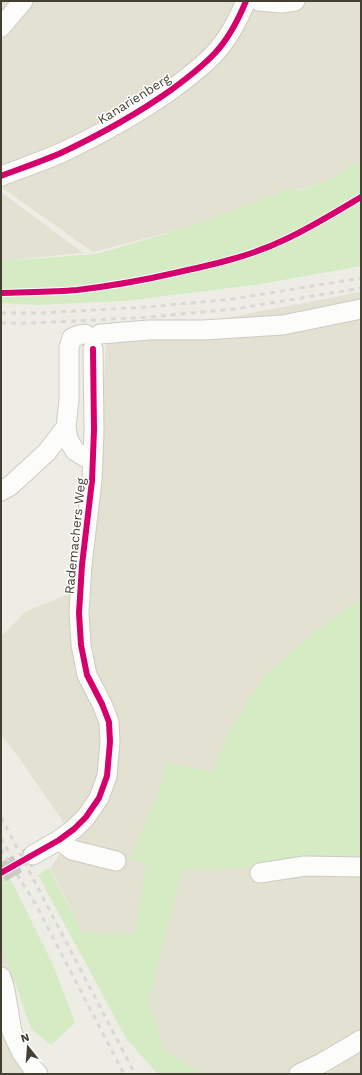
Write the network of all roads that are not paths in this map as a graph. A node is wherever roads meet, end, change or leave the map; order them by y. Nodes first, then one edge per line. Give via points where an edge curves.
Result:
1 (24, 1) edge
2 (246, 1) edge
3 (259, 1) edge
4 (295, 1) edge
5 (1, 27) edge
6 (1, 176) edge
7 (361, 309) edge
8 (93, 339) junction
9 (66, 427) junction
10 (93, 462) junction
11 (1, 492) edge
12 (59, 840) junction
13 (33, 856) tunnel mouth
14 (116, 861) dead end
15 (361, 867) edge
16 (260, 873) dead end
17 (1, 976) edge
18 (361, 1040) edge
19 (34, 1073) edge
20 (299, 1074) edge

1 - 5 street
2 - 6 street, Kanarienberg via 216,53 162,96 127,119 89,139
3 - 4 street
7 - 8 street via 282,325 203,330 150,330
8 - 9 street via 79,335 72,338 69,346
8 - 10 street, Rademachers Weg
9 - 10 street via 68,439 75,451
9 - 11 street via 47,452
10 - 12 street, Rademachers Weg via 79,613 81,645 87,675 109,722 110,748 107,776 99,798 86,817
12 - 13 street, Rademachers Weg
12 - 14 street via 72,850
15 - 16 street via 305,866
17 - 19 street via 12,1032
18 - 20 street

